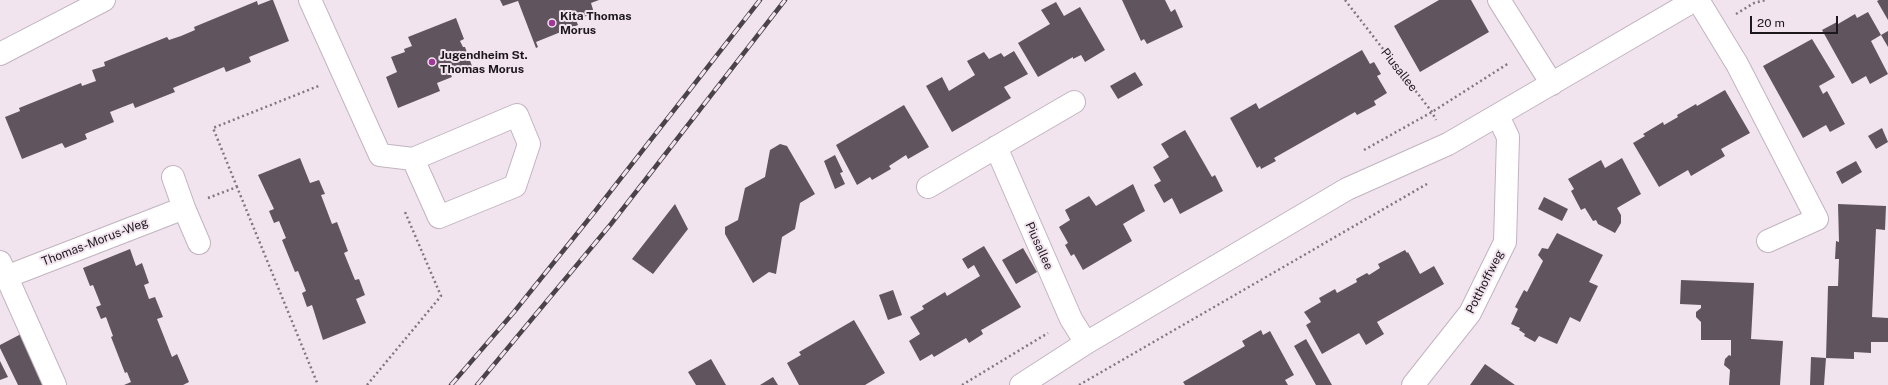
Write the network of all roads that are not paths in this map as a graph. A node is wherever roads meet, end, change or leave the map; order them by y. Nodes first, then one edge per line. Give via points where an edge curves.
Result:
1 (310, 0) edge
2 (1499, 0) edge
3 (1695, 0) edge
4 (1698, 0) edge
5 (93, 3) edge
6 (0, 54) edge
7 (1552, 84) junction
8 (1074, 102) dead end
9 (1498, 116) junction
10 (996, 146) junction
11 (413, 158) junction
12 (173, 178) dead end
13 (928, 187) dead end
14 (184, 208) junction
15 (1768, 241) dead end
16 (199, 243) dead end
17 (3, 270) edge
18 (1086, 343) junction
19 (55, 385) edge
20 (1021, 385) edge
21 (1413, 385) edge

1 - 11 street via 380,155
2 - 7 street
3 - 7 street
4 - 15 street via 1737,64 1816,219
5 - 6 street
7 - 9 street
8 - 10 street
9 - 18 street via 1448,144 1347,189
9 - 21 street, Potthoffweg via 1508,137 1505,242 1470,313
10 - 13 street
10 - 18 street, Piusallee via 1071,319
11 - 11 street via 439,216 515,186 529,144 517,114
12 - 14 street
14 - 16 street
14 - 17 street, Thomas-Morus-Weg
17 - 19 street, Thomas-Morus-Weg
18 - 20 street

